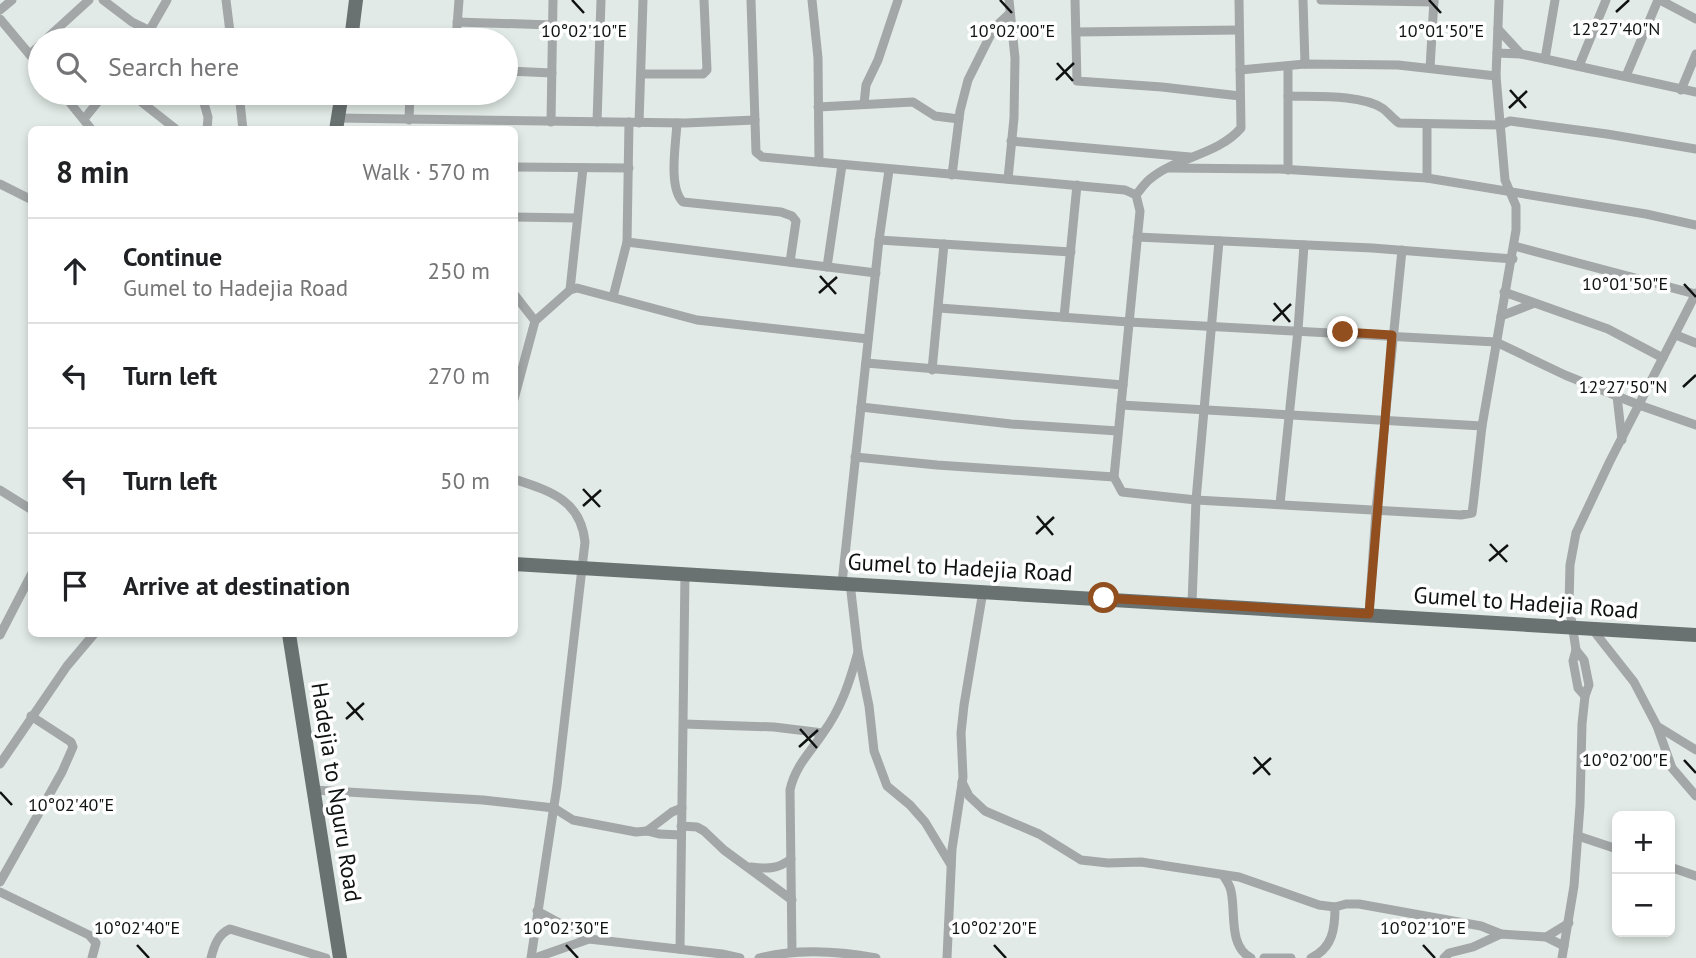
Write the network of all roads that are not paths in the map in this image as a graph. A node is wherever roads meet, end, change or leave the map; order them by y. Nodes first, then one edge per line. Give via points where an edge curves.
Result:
1 (12, 0) edge
2 (89, 0) edge
3 (103, 0) edge
4 (167, 0) edge
5 (226, 0) edge
6 (356, 0) edge
7 (459, 0) edge
8 (553, 0) edge
9 (601, 0) edge
10 (643, 0) edge
11 (704, 0) edge
12 (751, 0) edge
13 (812, 0) edge
14 (898, 0) edge
15 (1009, 0) edge
16 (1075, 0) edge
17 (1239, 0) edge
18 (1303, 0) edge
19 (1321, 0) edge
20 (1499, 0) edge
21 (1555, 0) edge
22 (1606, 0) edge
23 (1659, 0) edge
24 (1434, 1) edge
25 (0, 10) edge
26 (1010, 13) junction
27 (0, 19) edge
28 (1696, 19) edge
29 (457, 22) junction
30 (552, 25) junction
31 (58, 28) edge
32 (137, 28) edge
33 (151, 28) edge
34 (230, 28) edge
35 (352, 28) edge
36 (457, 28) edge
37 (1498, 29) junction
38 (1239, 30) junction
39 (1076, 32) junction
40 (28, 52) edge
41 (1497, 53) junction
42 (1521, 54) junction
43 (1696, 54) edge
44 (1545, 59) junction
45 (1305, 64) junction
46 (1578, 65) junction
47 (1288, 66) junction
48 (1430, 68) junction
49 (1240, 70) junction
50 (518, 72) edge
51 (552, 73) junction
52 (642, 74) junction
53 (1496, 76) junction
54 (1626, 76) junction
55 (1681, 90) junction
56 (1696, 92) edge
57 (1240, 96) junction
58 (1288, 96) junction
59 (864, 104) junction
60 (72, 105) edge
61 (96, 105) edge
62 (145, 105) edge
63 (204, 105) edge
64 (240, 105) edge
65 (340, 105) edge
66 (410, 105) edge
67 (818, 107) junction
68 (84, 120) junction
69 (393, 120) junction
70 (409, 120) junction
71 (755, 120) junction
72 (958, 120) junction
73 (551, 122) junction
74 (597, 122) junction
75 (634, 123) junction
76 (677, 123) junction
77 (337, 124) edge
78 (1427, 124) junction
79 (1500, 125) junction
80 (89, 126) edge
81 (172, 126) edge
82 (207, 126) edge
83 (243, 126) edge
84 (397, 126) edge
85 (1012, 141) junction
86 (1696, 149) edge
87 (1192, 157) junction
88 (819, 162) junction
89 (842, 165) junction
90 (518, 167) edge
91 (583, 168) junction
92 (629, 168) junction
93 (1169, 168) junction
94 (889, 170) junction
95 (1287, 170) junction
96 (952, 175) junction
97 (1427, 178) junction
98 (1008, 179) junction
99 (0, 184) edge
100 (1077, 185) junction
101 (1510, 191) junction
102 (1136, 195) junction
103 (28, 199) edge
104 (518, 217) edge
105 (577, 218) junction
106 (1696, 225) edge
107 (1137, 237) junction
108 (879, 240) junction
109 (1219, 241) junction
110 (627, 242) junction
111 (944, 244) junction
112 (1304, 245) junction
113 (1514, 246) junction
114 (1402, 250) junction
115 (1070, 252) junction
116 (1513, 259) junction
117 (790, 262) junction
118 (828, 267) junction
119 (876, 273) junction
120 (570, 290) junction
121 (1504, 292) junction
122 (1696, 294) edge
123 (613, 297) junction
124 (518, 299) edge
125 (1532, 304) junction
126 (939, 308) junction
127 (1501, 316) junction
128 (1064, 317) junction
129 (535, 321) junction
130 (1129, 322) junction
131 (1212, 326) junction
132 (1298, 330) junction
133 (1392, 335) junction
134 (1676, 335) junction
135 (868, 339) junction
136 (1496, 342) junction
137 (1696, 343) edge
138 (1664, 358) junction
139 (866, 363) junction
140 (932, 370) junction
141 (518, 384) edge
142 (1123, 385) junction
143 (1618, 396) junction
144 (1121, 405) junction
145 (1639, 405) junction
146 (860, 407) junction
147 (1206, 411) junction
148 (1289, 415) junction
149 (1387, 421) junction
150 (1696, 425) edge
151 (1482, 426) junction
152 (1118, 431) junction
153 (1622, 440) junction
154 (855, 457) junction
155 (1114, 477) junction
156 (518, 480) edge
157 (0, 491) edge
158 (1196, 500) junction
159 (1280, 504) junction
160 (28, 508) edge
161 (1376, 510) junction
162 (518, 564) edge
163 (582, 567) junction
164 (685, 573) junction
165 (28, 581) edge
166 (846, 583) junction
167 (983, 591) junction
168 (1192, 603) junction
169 (1369, 614) junction
170 (1571, 628) junction
171 (1592, 630) junction
172 (0, 635) edge
173 (1696, 635) edge
174 (91, 637) edge
175 (289, 637) edge
176 (858, 652) junction
177 (32, 716) junction
178 (684, 724) junction
179 (1657, 726) junction
180 (823, 733) junction
181 (1696, 750) edge
182 (0, 764) edge
183 (962, 782) junction
184 (314, 790) junction
185 (1696, 796) edge
186 (554, 808) junction
187 (682, 808) junction
188 (573, 820) junction
189 (551, 827) junction
190 (647, 831) junction
191 (681, 831) junction
192 (1578, 836) junction
193 (1612, 847) edge
194 (791, 859) junction
195 (951, 865) junction
196 (750, 867) junction
197 (1675, 869) edge
198 (1223, 875) junction
199 (1696, 876) edge
200 (0, 882) edge
201 (0, 892) edge
202 (792, 900) junction
203 (1335, 907) junction
204 (537, 911) junction
205 (1569, 923) junction
206 (1501, 934) junction
207 (1546, 937) junction
208 (589, 939) junction
209 (1564, 946) junction
210 (680, 949) junction
211 (792, 952) junction
212 (92, 958) edge
213 (211, 958) edge
214 (326, 958) edge
215 (340, 958) edge
216 (533, 958) edge
217 (740, 958) edge
218 (759, 958) edge
219 (876, 958) edge
220 (947, 958) edge
221 (1251, 958) edge
222 (1264, 958) edge
223 (1291, 958) edge
224 (1311, 958) edge
225 (1444, 958) edge
226 (1562, 958) edge

1 - 25 street
2 - 31 street
3 - 32 street
4 - 33 street
5 - 34 street
6 - 35 main road
7 - 29 street
8 - 30 street
9 - 74 street
10 - 52 street
11 - 52 street via 704,74
12 - 71 street
13 - 67 street
14 - 59 street via 866,85
15 - 26 street
16 - 39 street
17 - 38 street
18 - 45 street
19 - 24 street
20 - 37 street
21 - 44 street
22 - 46 street
23 - 28 street
23 - 54 street
24 - 48 street
26 - 72 street via 993,28 968,80
26 - 85 street via 1015,58
27 - 40 street
29 - 30 street
29 - 36 street
30 - 51 street
37 - 41 street
37 - 42 street
38 - 39 street
38 - 49 street
39 - 57 street via 1077,81
41 - 42 street
41 - 53 street
42 - 44 street
43 - 55 street
44 - 46 street
45 - 47 street
45 - 48 street
46 - 54 street
47 - 49 street
47 - 58 street
48 - 53 street
49 - 57 street
50 - 51 street
51 - 73 street
52 - 75 street
53 - 79 street
54 - 55 street
55 - 56 street
57 - 87 street via 1241,128
58 - 78 street via 1371,103 1399,124
58 - 95 street
59 - 67 street
59 - 72 street via 913,102 935,116
60 - 68 street
61 - 68 street
62 - 81 street
63 - 82 street
64 - 83 street
65 - 77 main road
66 - 70 street
67 - 88 street
68 - 80 street
69 - 70 street
69 - 77 street
69 - 84 street
70 - 73 street
71 - 76 street
71 - 88 street via 758,155
72 - 96 street
73 - 74 street
74 - 75 street
75 - 76 street
75 - 92 street
76 - 117 street via 674,184 678,197 683,202 792,216 796,221
78 - 79 street
78 - 97 street
79 - 86 street via 1510,121
79 - 101 street
85 - 87 street
85 - 98 street
87 - 93 street
88 - 89 street
89 - 94 street
89 - 118 street
90 - 91 street
91 - 92 street
91 - 105 street
92 - 110 street
93 - 95 street
93 - 102 street via 1151,178
94 - 96 street
94 - 108 street
95 - 97 street
96 - 98 street
97 - 101 street
98 - 100 street
99 - 103 street
100 - 102 street
100 - 115 street
101 - 106 street
101 - 113 street via 1517,206
102 - 107 street via 1140,211
104 - 105 street
105 - 120 street
107 - 109 street
107 - 130 street
108 - 111 street
108 - 119 street
109 - 112 street
109 - 131 street
110 - 117 street
110 - 123 street
111 - 115 street
111 - 126 street
112 - 114 street
112 - 132 street
113 - 116 street
113 - 122 street
114 - 116 street
114 - 133 street
115 - 128 street
116 - 121 street
117 - 118 street
118 - 119 street
119 - 135 street
120 - 123 street
120 - 129 street
121 - 125 street
121 - 127 street
122 - 134 street
123 - 135 street via 697,320
124 - 129 street
125 - 127 street
125 - 138 street via 1608,330
126 - 128 street
126 - 140 street
127 - 136 street
128 - 130 street
129 - 141 street
130 - 131 street
130 - 142 street
131 - 132 street
131 - 147 street
132 - 133 street
132 - 148 street
133 - 136 street
133 - 149 street
134 - 137 street
134 - 138 street
135 - 139 street
136 - 143 street
136 - 151 street
138 - 145 street
139 - 140 street
139 - 146 street
140 - 142 street
142 - 144 street
143 - 145 street
143 - 153 street
144 - 147 street
144 - 152 street
145 - 150 street
145 - 153 street
146 - 152 street
146 - 154 street
147 - 148 street
147 - 158 street
148 - 149 street
148 - 159 street
149 - 151 street
149 - 161 street
151 - 161 street via 1472,513
152 - 155 street
153 - 170 street via 1576,533 1570,565
154 - 155 street
154 - 166 street
155 - 158 street via 1122,492
156 - 163 street via 555,493 566,502 583,526
157 - 160 street
158 - 159 street
158 - 168 street
159 - 161 street
161 - 169 street
162 - 163 main road, Gumel to Hadejia Road
163 - 164 main road, Gumel to Hadejia Road
163 - 186 street
164 - 166 main road, Gumel to Hadejia Road
164 - 178 street
165 - 172 street
166 - 167 main road, Gumel to Hadejia Road
166 - 176 street
167 - 168 main road, Gumel to Hadejia Road
167 - 183 street via 964,705
168 - 169 main road, Gumel to Hadejia Road
169 - 170 main road, Gumel to Hadejia Road
170 - 171 main road, Gumel to Hadejia Road
170 - 192 street via 1589,685
171 - 173 main road, Gumel to Hadejia Road
171 - 179 street via 1634,681
174 - 177 street
175 - 184 main road, Hadejia to Nguru Road
176 - 180 street via 849,684
176 - 195 street via 874,751 887,786 925,822
177 - 182 street
177 - 200 street via 73,747
178 - 180 street
178 - 187 street
179 - 181 street
179 - 185 street via 1672,768
180 - 194 street via 793,775
183 - 195 street
183 - 198 street via 985,811 1039,834 1081,860 1140,862
184 - 186 street
184 - 215 main road, Hadejia to Nguru Road
186 - 188 street
186 - 189 street
187 - 190 street
187 - 191 street
188 - 189 street
188 - 190 street
189 - 204 street
190 - 191 street
191 - 196 street via 697,827
191 - 210 street
192 - 193 street
192 - 205 street
194 - 196 street via 781,867
194 - 202 street
195 - 220 street
196 - 202 street
197 - 199 street
198 - 203 street
198 - 221 street via 1231,892 1237,941
201 - 212 street via 89,935 96,943
202 - 211 street
203 - 206 street via 1359,904 1481,926
203 - 224 street via 1333,936 1320,954
204 - 208 street
204 - 216 street
205 - 207 street
205 - 209 street
206 - 207 street
206 - 225 street
207 - 209 street
208 - 210 street
208 - 216 street
209 - 226 street
210 - 217 street
211 - 218 street
211 - 219 street
213 - 214 street via 222,932 230,929
222 - 223 street

